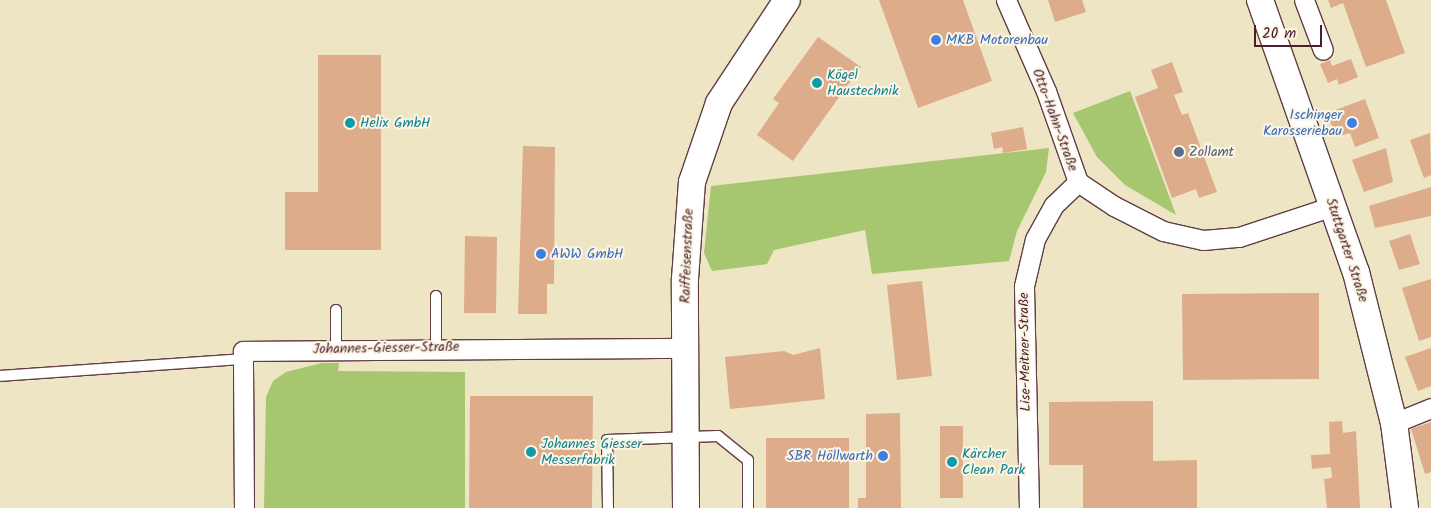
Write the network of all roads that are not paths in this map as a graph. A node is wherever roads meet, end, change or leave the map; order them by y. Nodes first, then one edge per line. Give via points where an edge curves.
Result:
1 (787, 0) edge
2 (1006, 0) edge
3 (1260, 0) edge
4 (1304, 0) edge
5 (1323, 50) dead end
6 (1078, 182) junction
7 (1333, 206) junction
8 (436, 296) dead end
9 (336, 310) dead end
10 (436, 347) junction
11 (336, 348) junction
12 (686, 348) junction
13 (243, 359) junction
14 (0, 376) edge
15 (1431, 408) edge
16 (1394, 422) junction
17 (685, 437) junction
18 (244, 508) edge
19 (608, 508) edge
20 (686, 508) edge
21 (748, 508) edge
22 (1029, 508) edge
23 (1405, 508) edge

1 - 12 main road, Raiffeisenstraße via 739,68 703,144 686,217
2 - 6 street, Otto-Hahn-Straße via 1046,91
3 - 7 main road, Stuttgarter Straße
4 - 5 street
6 - 7 street, Otto-Hahn-Straße via 1163,231 1203,240 1239,237
6 - 22 street, Lise-Meitner-Straße via 1054,205 1035,239 1024,286
7 - 16 main road, Stuttgarter Straße via 1359,281
8 - 10 lane
9 - 11 lane
10 - 11 street, Johannes-Giesser-Straße
10 - 12 street, Johannes-Giesser-Straße
11 - 13 street, Johannes-Giesser-Straße via 242,351
12 - 17 main road, Raiffeisenstraße
13 - 14 lane
13 - 18 street
15 - 16 street
16 - 23 main road, Stuttgarter Straße
17 - 19 lane via 607,440
17 - 20 main road, Raiffeisenstraße
17 - 21 lane via 718,436 748,460

